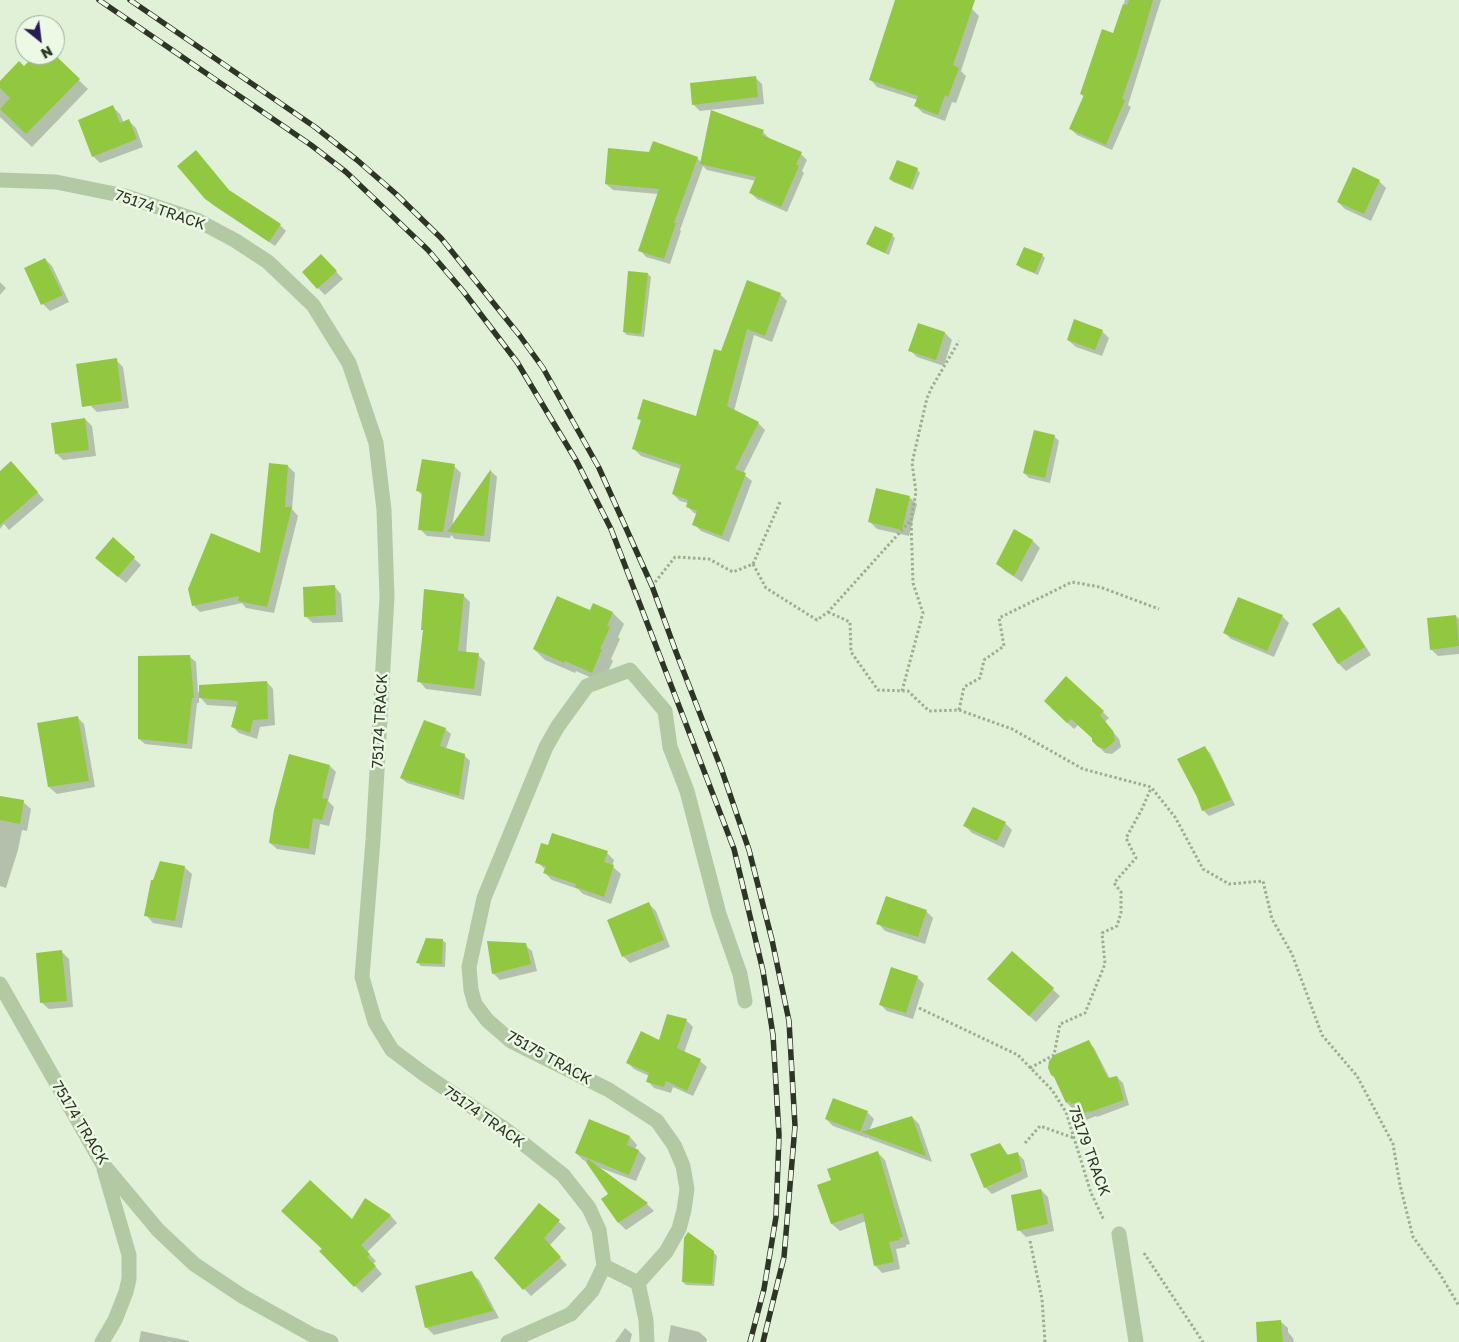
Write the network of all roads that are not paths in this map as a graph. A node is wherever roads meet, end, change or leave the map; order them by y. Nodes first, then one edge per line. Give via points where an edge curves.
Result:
1 (0, 180) edge
2 (0, 984) edge
3 (745, 1001) dead end
4 (102, 1163) junction
5 (1118, 1234) road end
6 (604, 1266) junction
7 (638, 1283) junction
8 (102, 1342) edge
9 (331, 1342) edge
10 (508, 1342) edge
11 (647, 1342) edge
12 (1136, 1342) edge

1 - 6 street, 75174 TRACK via 56,182 125,196 197,220 268,262 312,305 349,363 376,443 384,510 387,597 362,977 375,1022 392,1050 506,1130 563,1175 589,1208 600,1230
2 - 4 street, 75174 TRACK
3 - 7 street, 75175 TRACK via 686,791 670,747 665,712 630,670 587,686 546,747 484,898 469,967 475,1004 487,1020 512,1041 609,1090 657,1121 674,1145 683,1166 687,1189 684,1210 679,1229 666,1252
4 - 8 street via 129,1255 126,1292
4 - 9 street, 75174 TRACK via 158,1230 194,1264 242,1296 312,1335
5 - 12 street
6 - 7 street
6 - 10 street via 592,1291 570,1314
7 - 11 street

